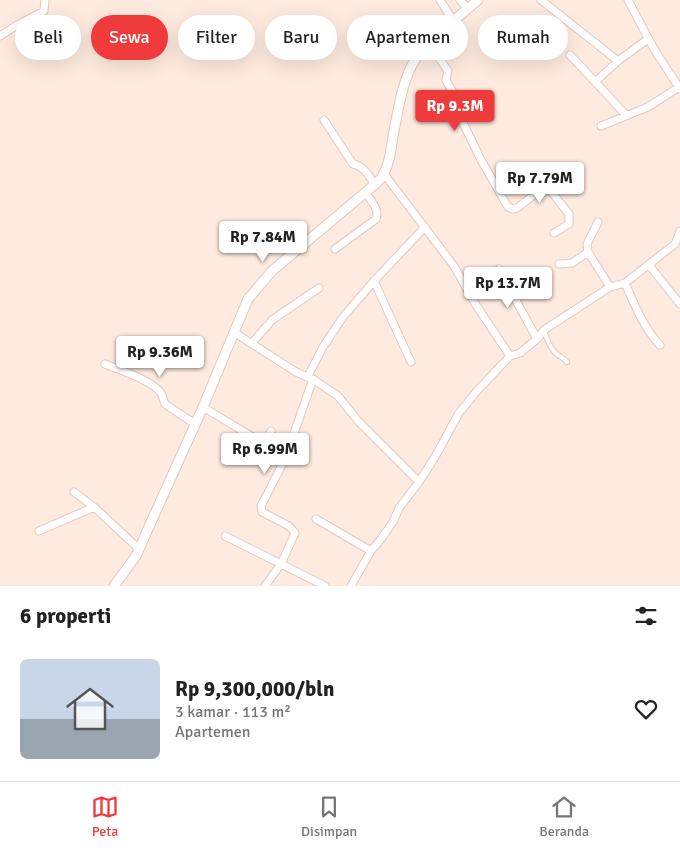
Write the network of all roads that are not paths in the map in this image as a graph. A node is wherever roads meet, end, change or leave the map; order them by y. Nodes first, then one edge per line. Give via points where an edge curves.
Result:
1 (45, 0) edge
2 (440, 0) edge
3 (460, 0) edge
4 (478, 0) edge
5 (541, 0) edge
6 (628, 0) edge
7 (468, 9) junction
8 (450, 15) edge
9 (462, 15) edge
10 (0, 36) edge
11 (648, 39) junction
12 (570, 55) dead end
13 (416, 60) edge
14 (441, 60) edge
15 (618, 61) junction
16 (595, 82) junction
17 (680, 88) edge
18 (626, 115) junction
19 (324, 120) dead end
20 (602, 126) dead end
21 (384, 174) junction
22 (375, 185) junction
23 (366, 193) junction
24 (598, 222) dead end
25 (425, 227) junction
26 (680, 231) edge
27 (554, 233) dead end
28 (335, 249) dead end
29 (588, 252) junction
30 (559, 264) dead end
31 (649, 265) junction
32 (499, 269) dead end
33 (374, 281) junction
34 (625, 283) junction
35 (320, 288) dead end
36 (610, 288) junction
37 (680, 304) edge
38 (544, 330) junction
39 (235, 333) junction
40 (537, 338) junction
41 (252, 342) junction
42 (660, 345) dead end
43 (510, 356) junction
44 (411, 362) dead end
45 (567, 362) dead end
46 (105, 364) dead end
47 (310, 377) junction
48 (203, 407) junction
49 (195, 424) junction
50 (271, 431) dead end
51 (419, 482) junction
52 (74, 492) dead end
53 (94, 507) junction
54 (316, 519) dead end
55 (38, 531) dead end
56 (225, 536) dead end
57 (139, 549) junction
58 (371, 551) junction
59 (281, 564) junction
60 (114, 586) edge
61 (265, 586) edge
62 (325, 586) edge
63 (351, 586) edge

1 - 10 street via 44,11
2 - 8 street
3 - 7 street
4 - 7 street
5 - 15 street
6 - 11 street
7 - 9 street
11 - 15 street
11 - 17 street
12 - 16 street
13 - 21 street via 400,100
14 - 27 street via 448,71 446,80 455,96 453,102 508,207 517,208 547,186 569,214 569,224
15 - 16 street
16 - 18 street
17 - 18 street via 648,107
18 - 20 street
19 - 22 street via 353,164 359,165
21 - 22 street
21 - 25 street
22 - 23 street
23 - 28 street via 378,216
23 - 39 street via 264,279 248,300
24 - 29 street via 587,244
25 - 33 street
25 - 43 street via 454,266
26 - 31 street via 675,244
29 - 30 street via 572,263
29 - 36 street
31 - 34 street
31 - 37 street
32 - 40 street
33 - 44 street
33 - 47 street via 343,317 323,347
34 - 36 street
34 - 42 street via 643,322
35 - 41 street via 272,320
36 - 38 street
38 - 40 street
38 - 45 lane via 555,353
39 - 41 street
39 - 48 street
40 - 43 street via 520,353
41 - 47 street via 296,372
43 - 51 street via 459,413
46 - 49 street via 158,390 165,404
47 - 51 street via 338,396 358,421
47 - 59 street via 285,459 261,509 295,533
48 - 49 street
48 - 50 street via 261,442
49 - 57 street
51 - 58 street
52 - 53 street
53 - 55 street
53 - 57 street
54 - 58 street
56 - 59 street
57 - 60 street
58 - 63 street
59 - 61 street
59 - 62 street

